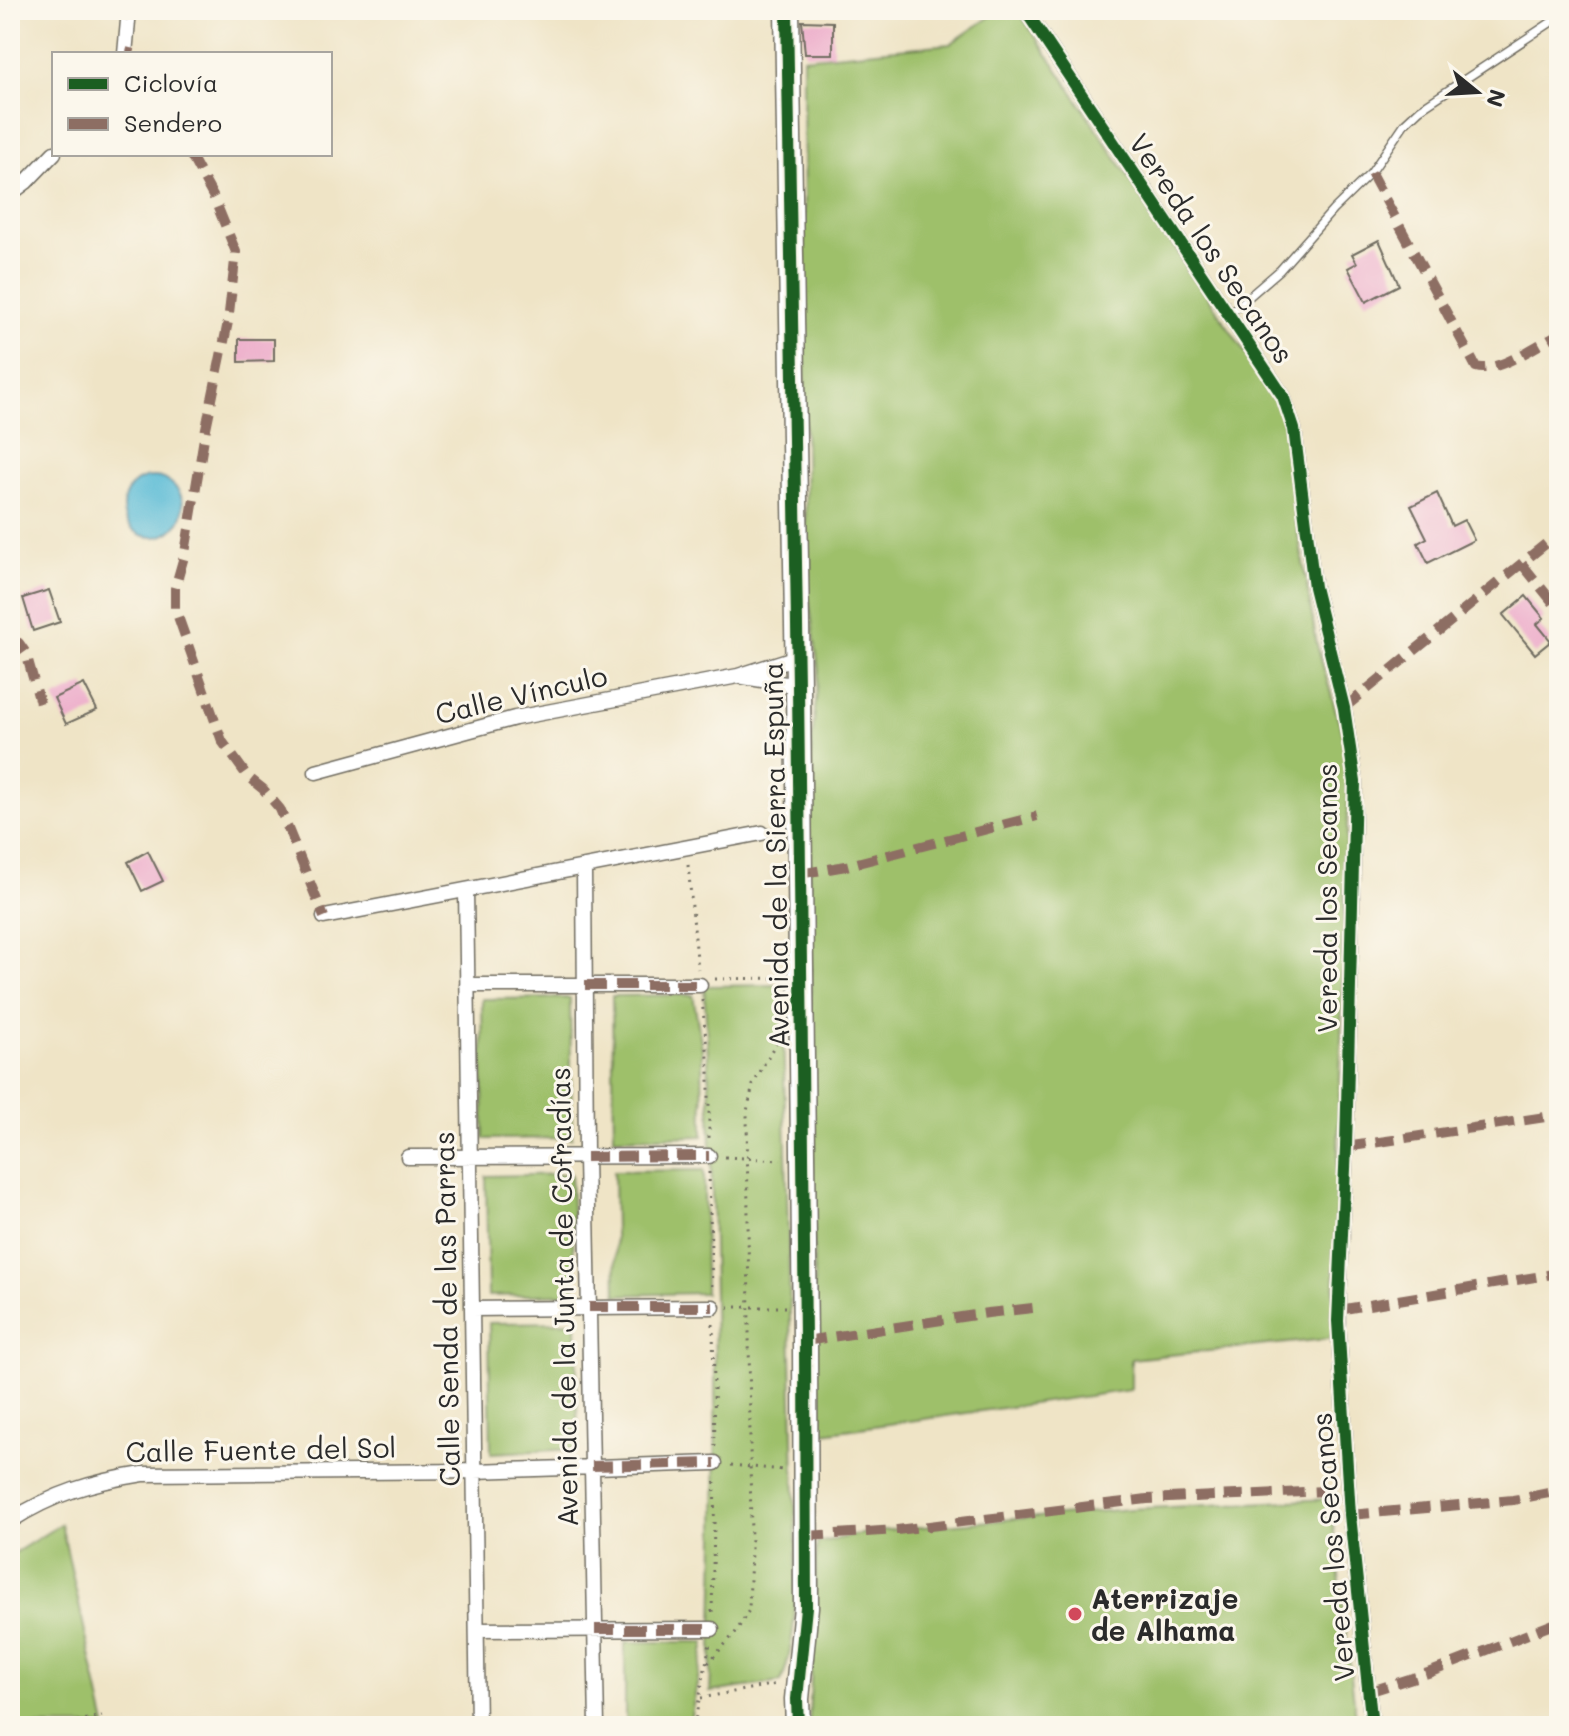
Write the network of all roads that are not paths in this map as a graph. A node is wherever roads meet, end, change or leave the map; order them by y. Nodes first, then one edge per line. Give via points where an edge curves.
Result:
1 (129, 10) edge
2 (787, 10) edge
3 (1025, 10) edge
4 (1559, 17) edge
5 (125, 52) edge
6 (52, 155) edge
7 (10, 194) edge
8 (1227, 315) junction
9 (797, 657) junction
10 (738, 676) junction
11 (798, 686) junction
12 (316, 772) dead end
13 (799, 777) junction
14 (762, 833) dead end
15 (584, 867) junction
16 (466, 890) junction
17 (324, 917) dead end
18 (700, 982) road end
19 (467, 985) junction
20 (585, 985) junction
21 (709, 1156) road end
22 (408, 1157) dead end
23 (470, 1157) junction
24 (586, 1157) junction
25 (589, 1307) junction
26 (713, 1307) road end
27 (472, 1309) junction
28 (715, 1463) road end
29 (592, 1466) junction
30 (475, 1471) junction
31 (10, 1521) edge
32 (595, 1629) junction
33 (712, 1629) road end
34 (477, 1630) junction
35 (789, 1691) junction
36 (478, 1726) edge
37 (597, 1726) edge
38 (789, 1726) edge
39 (798, 1726) edge
40 (1372, 1726) edge

1 - 5 street
2 - 9 main road, Avenida de la Sierra Espuña
3 - 8 street, Vereda los Secanos
4 - 8 lane via 1420,109 1371,173 1280,270
6 - 7 street
8 - 40 street, Vereda los Secanos via 1283,396 1294,429 1314,587 1344,708 1355,782 1338,1321 1350,1515
9 - 10 street, Calle Vínculo
9 - 11 main road, Avenida de la Sierra Espuña
9 - 13 main road, Avenida de la Sierra Espuña via 809,661 811,680
10 - 11 street, Calle Vínculo
10 - 12 street, Calle Vínculo via 515,718
11 - 13 main road, Avenida de la Sierra Espuña
13 - 35 main road, Avenida de la Sierra Espuña via 806,1607
14 - 15 street
15 - 16 street
15 - 20 street, Avenida de la Junta de Cofradías
16 - 17 street
16 - 19 street, Calle Senda de las Parras
18 - 20 street
19 - 20 street
19 - 23 street, Calle Senda de las Parras
20 - 24 street, Avenida de la Junta de Cofradías
21 - 24 street
22 - 23 street
23 - 24 street
23 - 27 street, Calle Senda de las Parras
24 - 25 street, Avenida de la Junta de Cofradías
25 - 26 street
25 - 27 street
25 - 29 street, Avenida de la Junta de Cofradías
27 - 30 street, Calle Senda de las Parras
28 - 29 street, Calle Fuente del Sol
29 - 30 street, Calle Fuente del Sol
29 - 32 street, Avenida de la Junta de Cofradías
30 - 31 street, Calle Fuente del Sol via 143,1474 63,1492
30 - 34 street, Calle Senda de las Parras
32 - 33 street
32 - 34 street
32 - 37 street, Avenida de la Junta de Cofradías
34 - 36 street, Calle Senda de las Parras
35 - 38 main road, Avenida de la Sierra Espuña
35 - 39 main road, Avenida de la Sierra Espuña

